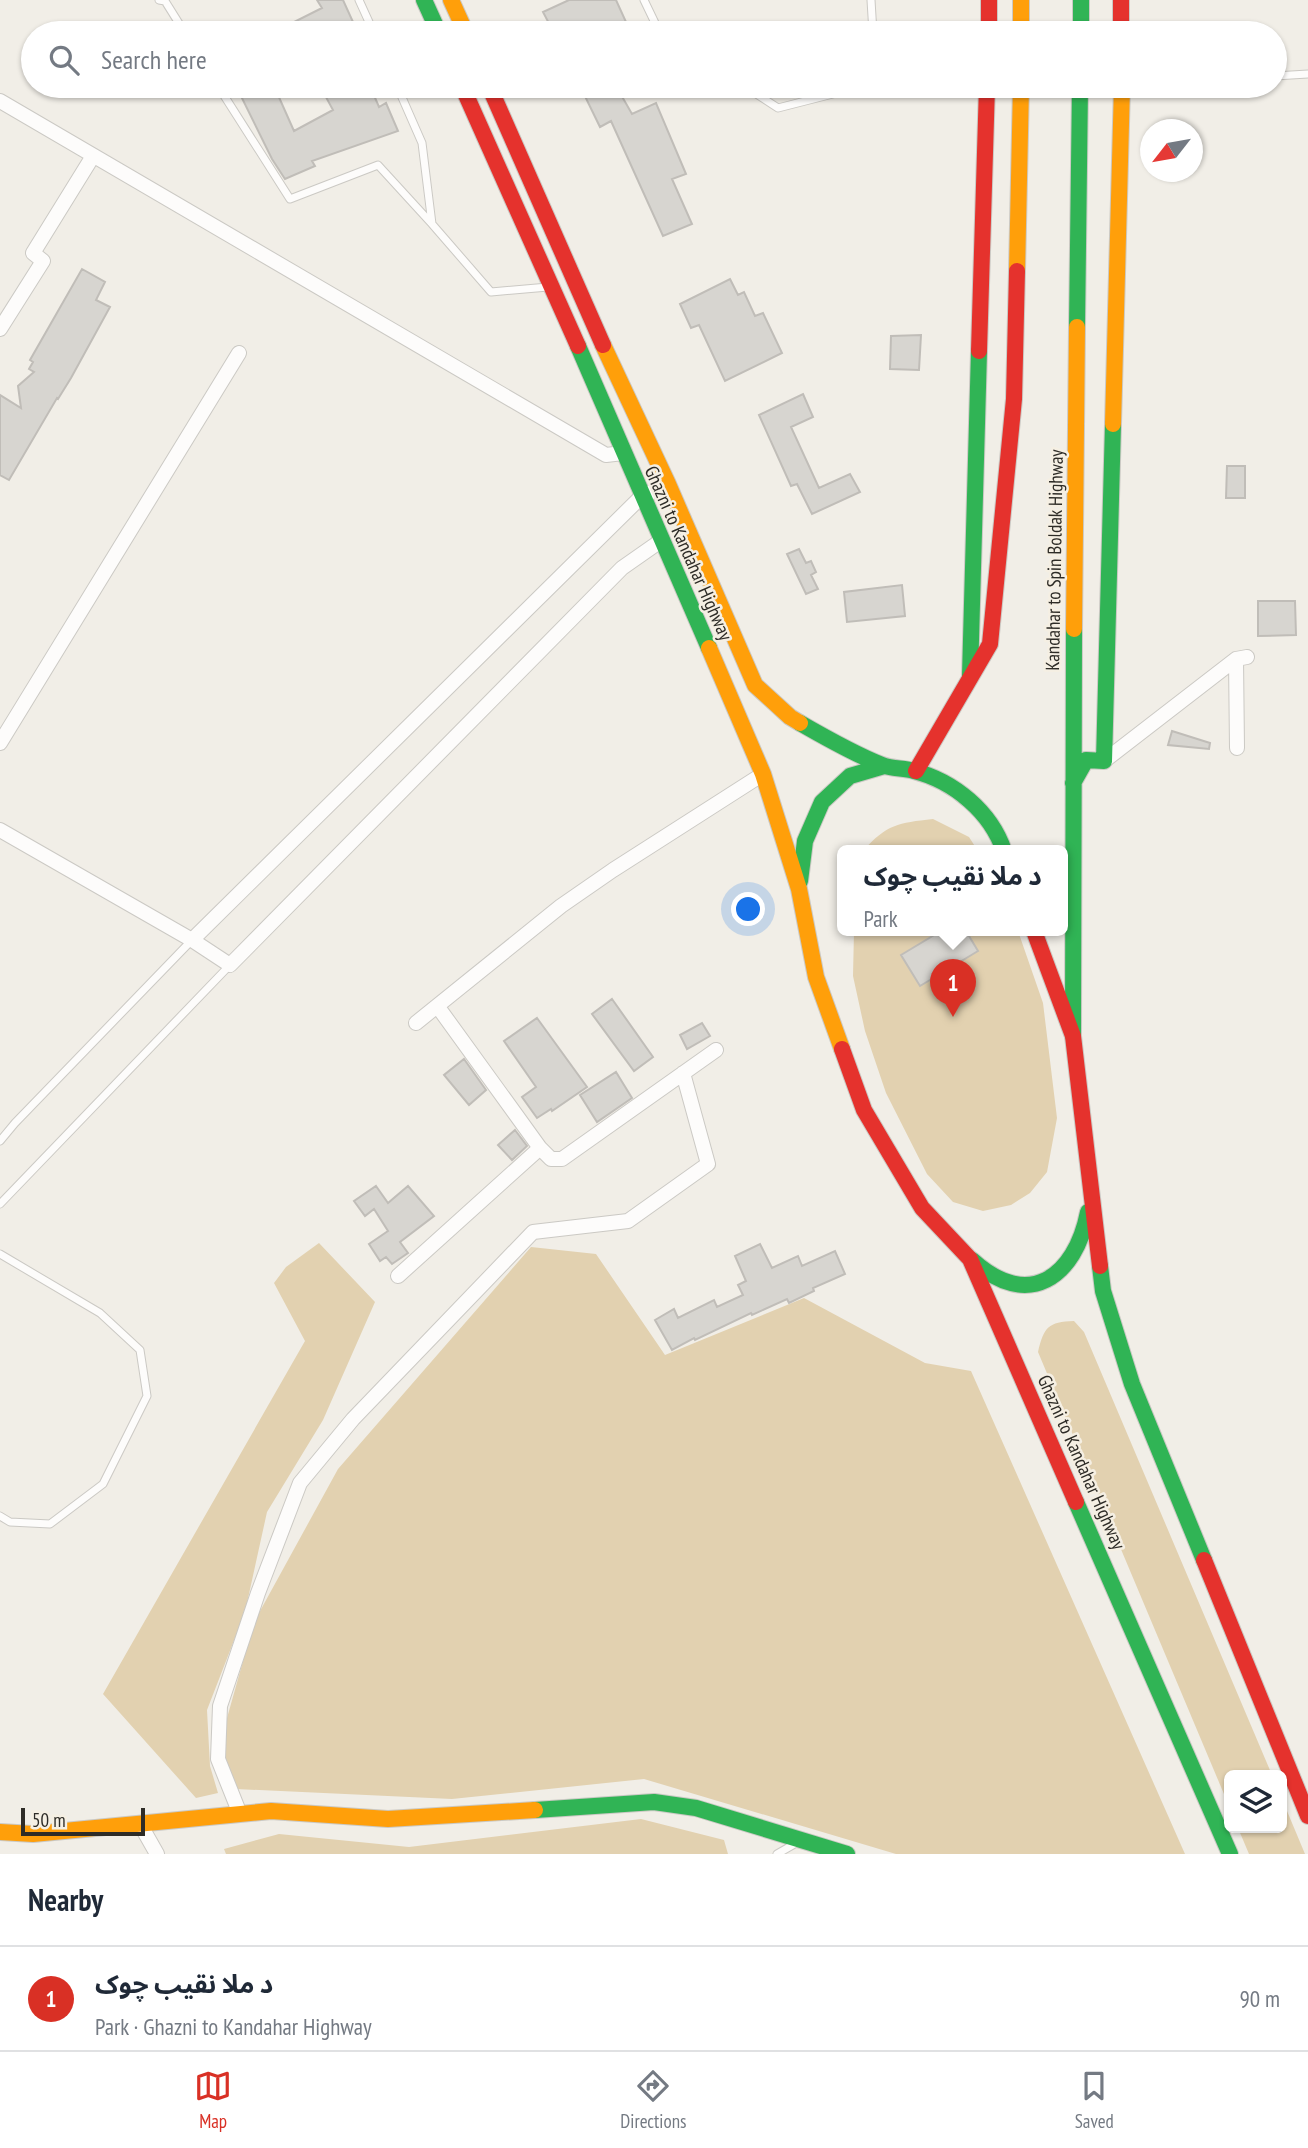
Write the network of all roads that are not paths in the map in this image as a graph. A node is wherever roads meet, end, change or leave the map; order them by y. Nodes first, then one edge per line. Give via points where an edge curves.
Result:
1 (159, 0) edge
2 (359, 0) edge
3 (424, 0) edge
4 (451, 0) edge
5 (644, 0) edge
6 (871, 0) edge
7 (989, 0) edge
8 (1021, 0) edge
9 (1081, 0) edge
10 (1121, 0) edge
11 (178, 21) edge
12 (369, 21) edge
13 (434, 21) edge
14 (461, 21) edge
15 (654, 21) edge
16 (872, 21) edge
17 (989, 21) edge
18 (1021, 21) edge
19 (1081, 21) edge
20 (1121, 21) edge
21 (1308, 75) edge
22 (1287, 76) edge
23 (226, 98) edge
24 (402, 98) edge
25 (467, 98) edge
26 (494, 98) edge
27 (763, 98) edge
28 (817, 98) edge
29 (987, 98) edge
30 (1021, 98) edge
31 (1080, 98) edge
32 (1122, 98) edge
33 (0, 101) edge
34 (93, 156) junction
35 (432, 224) junction
36 (552, 286) junction
37 (0, 329) edge
38 (239, 353) dead end
39 (623, 453) junction
40 (668, 484) junction
41 (641, 497) junction
42 (662, 540) junction
43 (970, 679) junction
44 (0, 743) edge
45 (1237, 748) dead end
46 (1104, 761) junction
47 (884, 766) junction
48 (916, 771) junction
49 (763, 774) junction
50 (1073, 783) junction
51 (0, 830) edge
52 (1002, 845) edge
53 (799, 890) junction
54 (1036, 936) edge
55 (192, 940) junction
56 (230, 965) junction
57 (438, 1007) junction
58 (416, 1023) dead end
59 (1073, 1036) junction
60 (716, 1050) dead end
61 (683, 1073) junction
62 (0, 1142) edge
63 (540, 1148) junction
64 (1091, 1193) junction
65 (0, 1204) edge
66 (0, 1254) edge
67 (970, 1259) junction
68 (398, 1276) dead end
69 (0, 1516) edge
70 (240, 1814) junction
71 (1308, 1816) edge
72 (140, 1824) junction
73 (0, 1832) edge
74 (802, 1840) junction
75 (157, 1854) edge
76 (777, 1854) edge
77 (847, 1854) edge
78 (1230, 1854) edge

1 - 11 lane via 165,1
2 - 12 lane
3 - 13 main road
4 - 14 main road
5 - 15 lane
6 - 16 lane
7 - 17 main road
8 - 18 main road
9 - 19 main road
10 - 20 main road
21 - 22 lane
23 - 35 lane via 290,199 378,164
24 - 35 lane via 422,143
25 - 36 main road, Ghazni to Kandahar Highway
26 - 40 main road, Ghazni to Kandahar Highway
27 - 28 lane via 778,108
29 - 43 main road
30 - 43 main road via 1014,399 990,644
31 - 50 main road, Kandahar to Spin Boldak Highway
32 - 46 main road
33 - 34 street
34 - 37 street via 33,253 43,261
34 - 39 street via 606,455
35 - 36 lane via 491,292
36 - 39 main road, Ghazni to Kandahar Highway
38 - 44 street
39 - 41 main road, Ghazni to Kandahar Highway
40 - 41 street
40 - 47 main road, Ghazni to Kandahar Highway via 755,685 790,717
41 - 42 main road, Ghazni to Kandahar Highway
41 - 55 street
42 - 49 main road, Ghazni to Kandahar Highway
42 - 56 street via 622,568
43 - 48 main road
45 - 46 street via 1241,658
46 - 50 main road via 1086,760
47 - 48 main road, Ghazni to Kandahar Highway
47 - 53 main road, Ghazni to Kandahar Highway via 850,776 822,802 805,841
48 - 52 main road, Ghazni to Kandahar Highway via 977,805
49 - 53 main road, Ghazni to Kandahar Highway
49 - 57 street via 561,906
50 - 59 main road, Kandahar to Spin Boldak Highway
51 - 55 street
53 - 67 main road via 816,977 864,1110 922,1208
54 - 59 main road
55 - 56 street
55 - 62 lane
56 - 65 lane
57 - 58 street
57 - 63 street
59 - 64 main road
60 - 61 street
61 - 63 street via 562,1159 551,1159
61 - 70 street via 708,1164 628,1221 533,1231 353,1419 300,1483 220,1706 218,1759
63 - 68 street
64 - 67 main road via 1086,1231 1072,1261 1053,1278 1028,1286 996,1279
64 - 71 main road via 1103,1291 1132,1384
66 - 69 lane via 100,1313 140,1350 147,1396 103,1484 50,1524 10,1522
67 - 78 main road, Ghazni to Kandahar Highway
70 - 72 main road
70 - 74 main road via 271,1811 388,1819 654,1802 696,1808
72 - 73 main road via 33,1834
72 - 75 street
74 - 76 lane
74 - 77 main road

